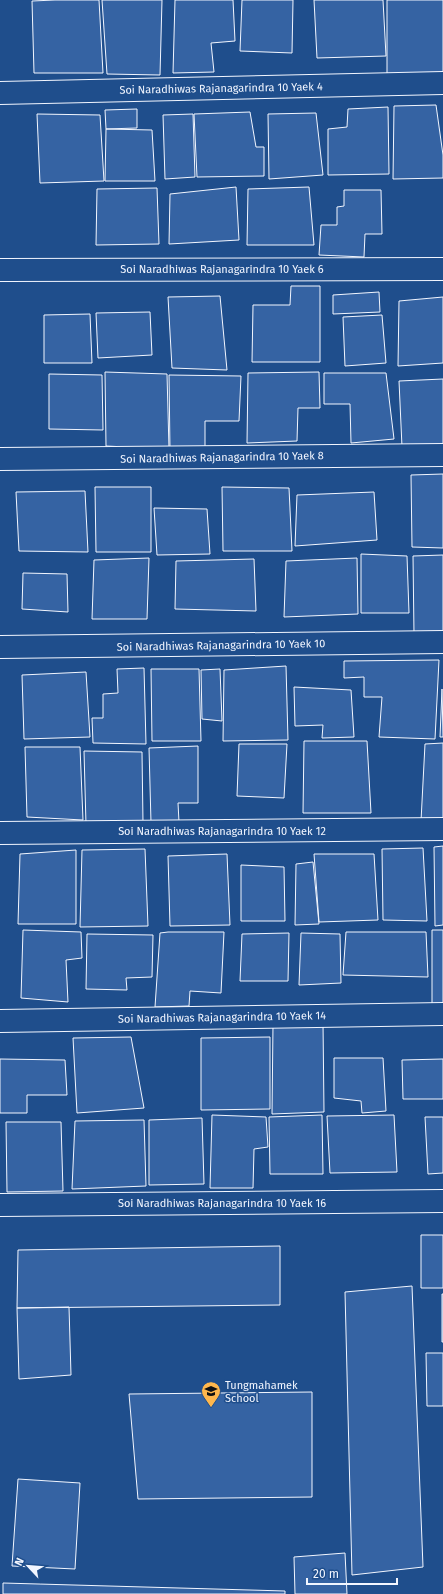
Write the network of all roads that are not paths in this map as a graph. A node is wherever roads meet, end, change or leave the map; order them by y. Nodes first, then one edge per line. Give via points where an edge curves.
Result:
1 (443, 83) edge
2 (0, 93) edge
3 (443, 268) edge
4 (0, 270) edge
5 (443, 454) edge
6 (0, 459) edge
7 (443, 642) edge
8 (0, 647) edge
9 (443, 829) edge
10 (0, 833) edge
11 (443, 1014) edge
12 (0, 1021) edge
13 (443, 1202) edge
14 (0, 1205) edge

1 - 2 street, Soi Naradhiwas Rajanagarindra 10 Yaek 4
3 - 4 street, Soi Naradhiwas Rajanagarindra 10 Yaek 6
5 - 6 street, Soi Naradhiwas Rajanagarindra 10 Yaek 8
7 - 8 street, Soi Naradhiwas Rajanagarindra 10 Yaek 10
9 - 10 street, Soi Naradhiwas Rajanagarindra 10 Yaek 12
11 - 12 street, Soi Naradhiwas Rajanagarindra 10 Yaek 14
13 - 14 street, Soi Naradhiwas Rajanagarindra 10 Yaek 16

